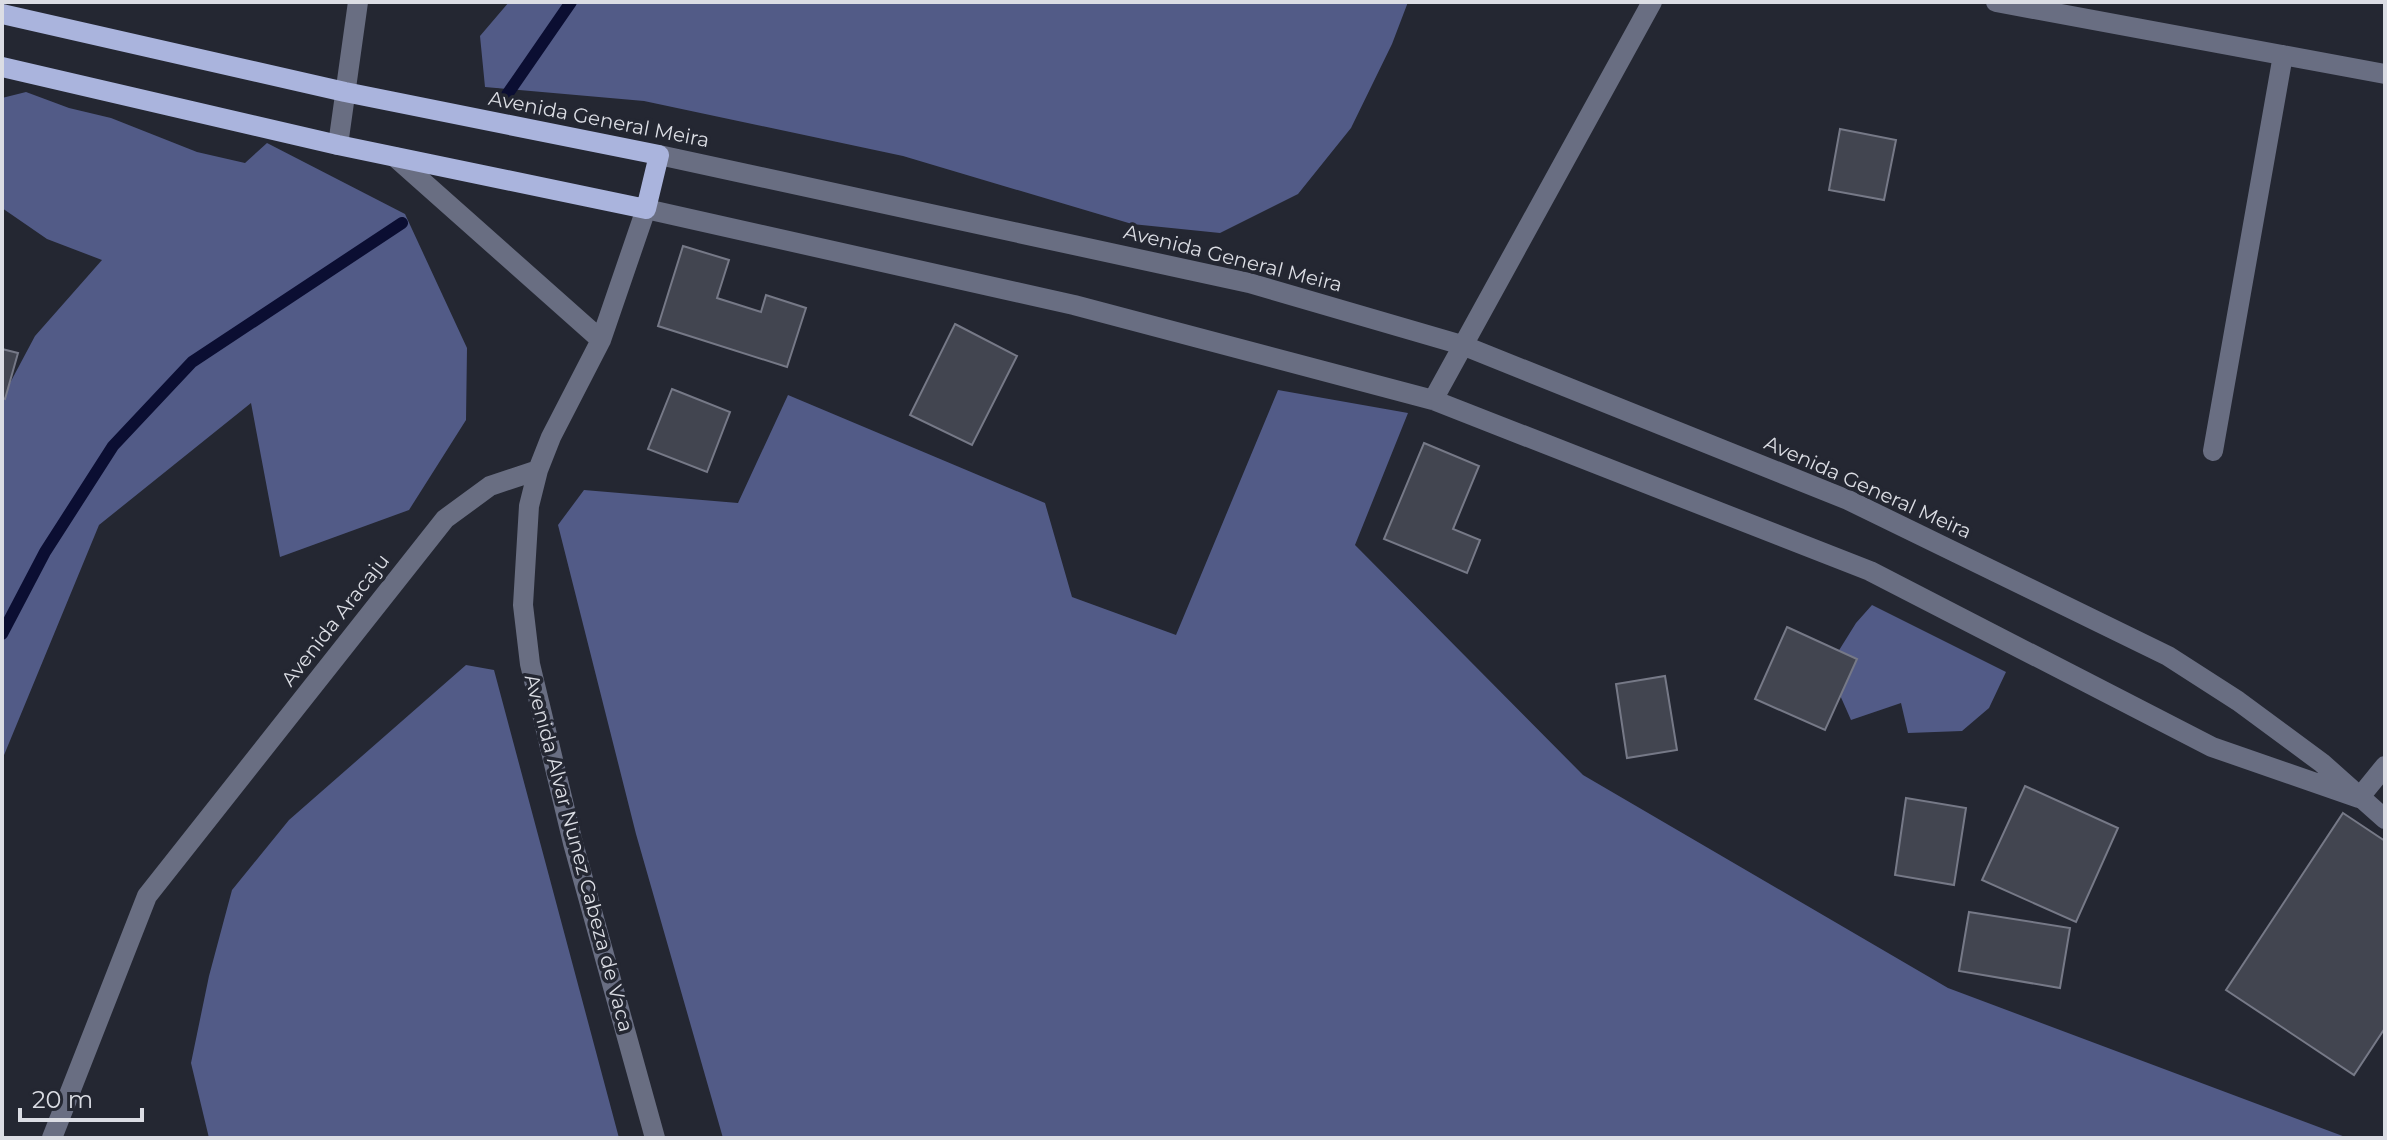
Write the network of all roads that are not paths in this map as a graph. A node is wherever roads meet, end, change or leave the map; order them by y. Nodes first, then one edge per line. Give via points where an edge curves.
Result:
1 (358, 2) edge
2 (1652, 2) edge
3 (1996, 2) edge
4 (2, 14) edge
5 (2283, 55) junction
6 (2, 67) edge
7 (2385, 74) edge
8 (345, 92) junction
9 (338, 145) junction
10 (659, 155) junction
11 (395, 157) junction
12 (646, 209) junction
13 (601, 340) junction
14 (1462, 345) junction
15 (1433, 400) junction
16 (2213, 451) dead end
17 (538, 470) junction
18 (2385, 766) edge
19 (2359, 798) junction
20 (2385, 819) edge
21 (52, 1138) edge
22 (655, 1138) edge

1 - 8 street
2 - 14 street
3 - 5 street
4 - 8 main road, Avenida General Meira
5 - 7 street
5 - 16 street
6 - 9 main road, Avenida General Meira
8 - 9 street
8 - 10 main road, Avenida General Meira
9 - 11 main road, Avenida General Meira
10 - 12 main road
10 - 14 street, Avenida General Meira via 1249,283
11 - 12 main road, Avenida General Meira
11 - 13 street
12 - 13 street
12 - 15 street, Avenida General Meira via 1074,305
13 - 17 street
14 - 15 street
14 - 19 street, Avenida General Meira via 1848,500 2168,656 2298,745
15 - 19 street, Avenida General Meira via 1870,571 2212,747
17 - 21 street, Avenida Aracaju via 490,486 445,519 147,896
17 - 22 street, Avenida Alvar Nunez Cabeza de Vaca via 529,506 523,605 530,664 573,843
18 - 19 street
19 - 20 street, Avenida General Meira

